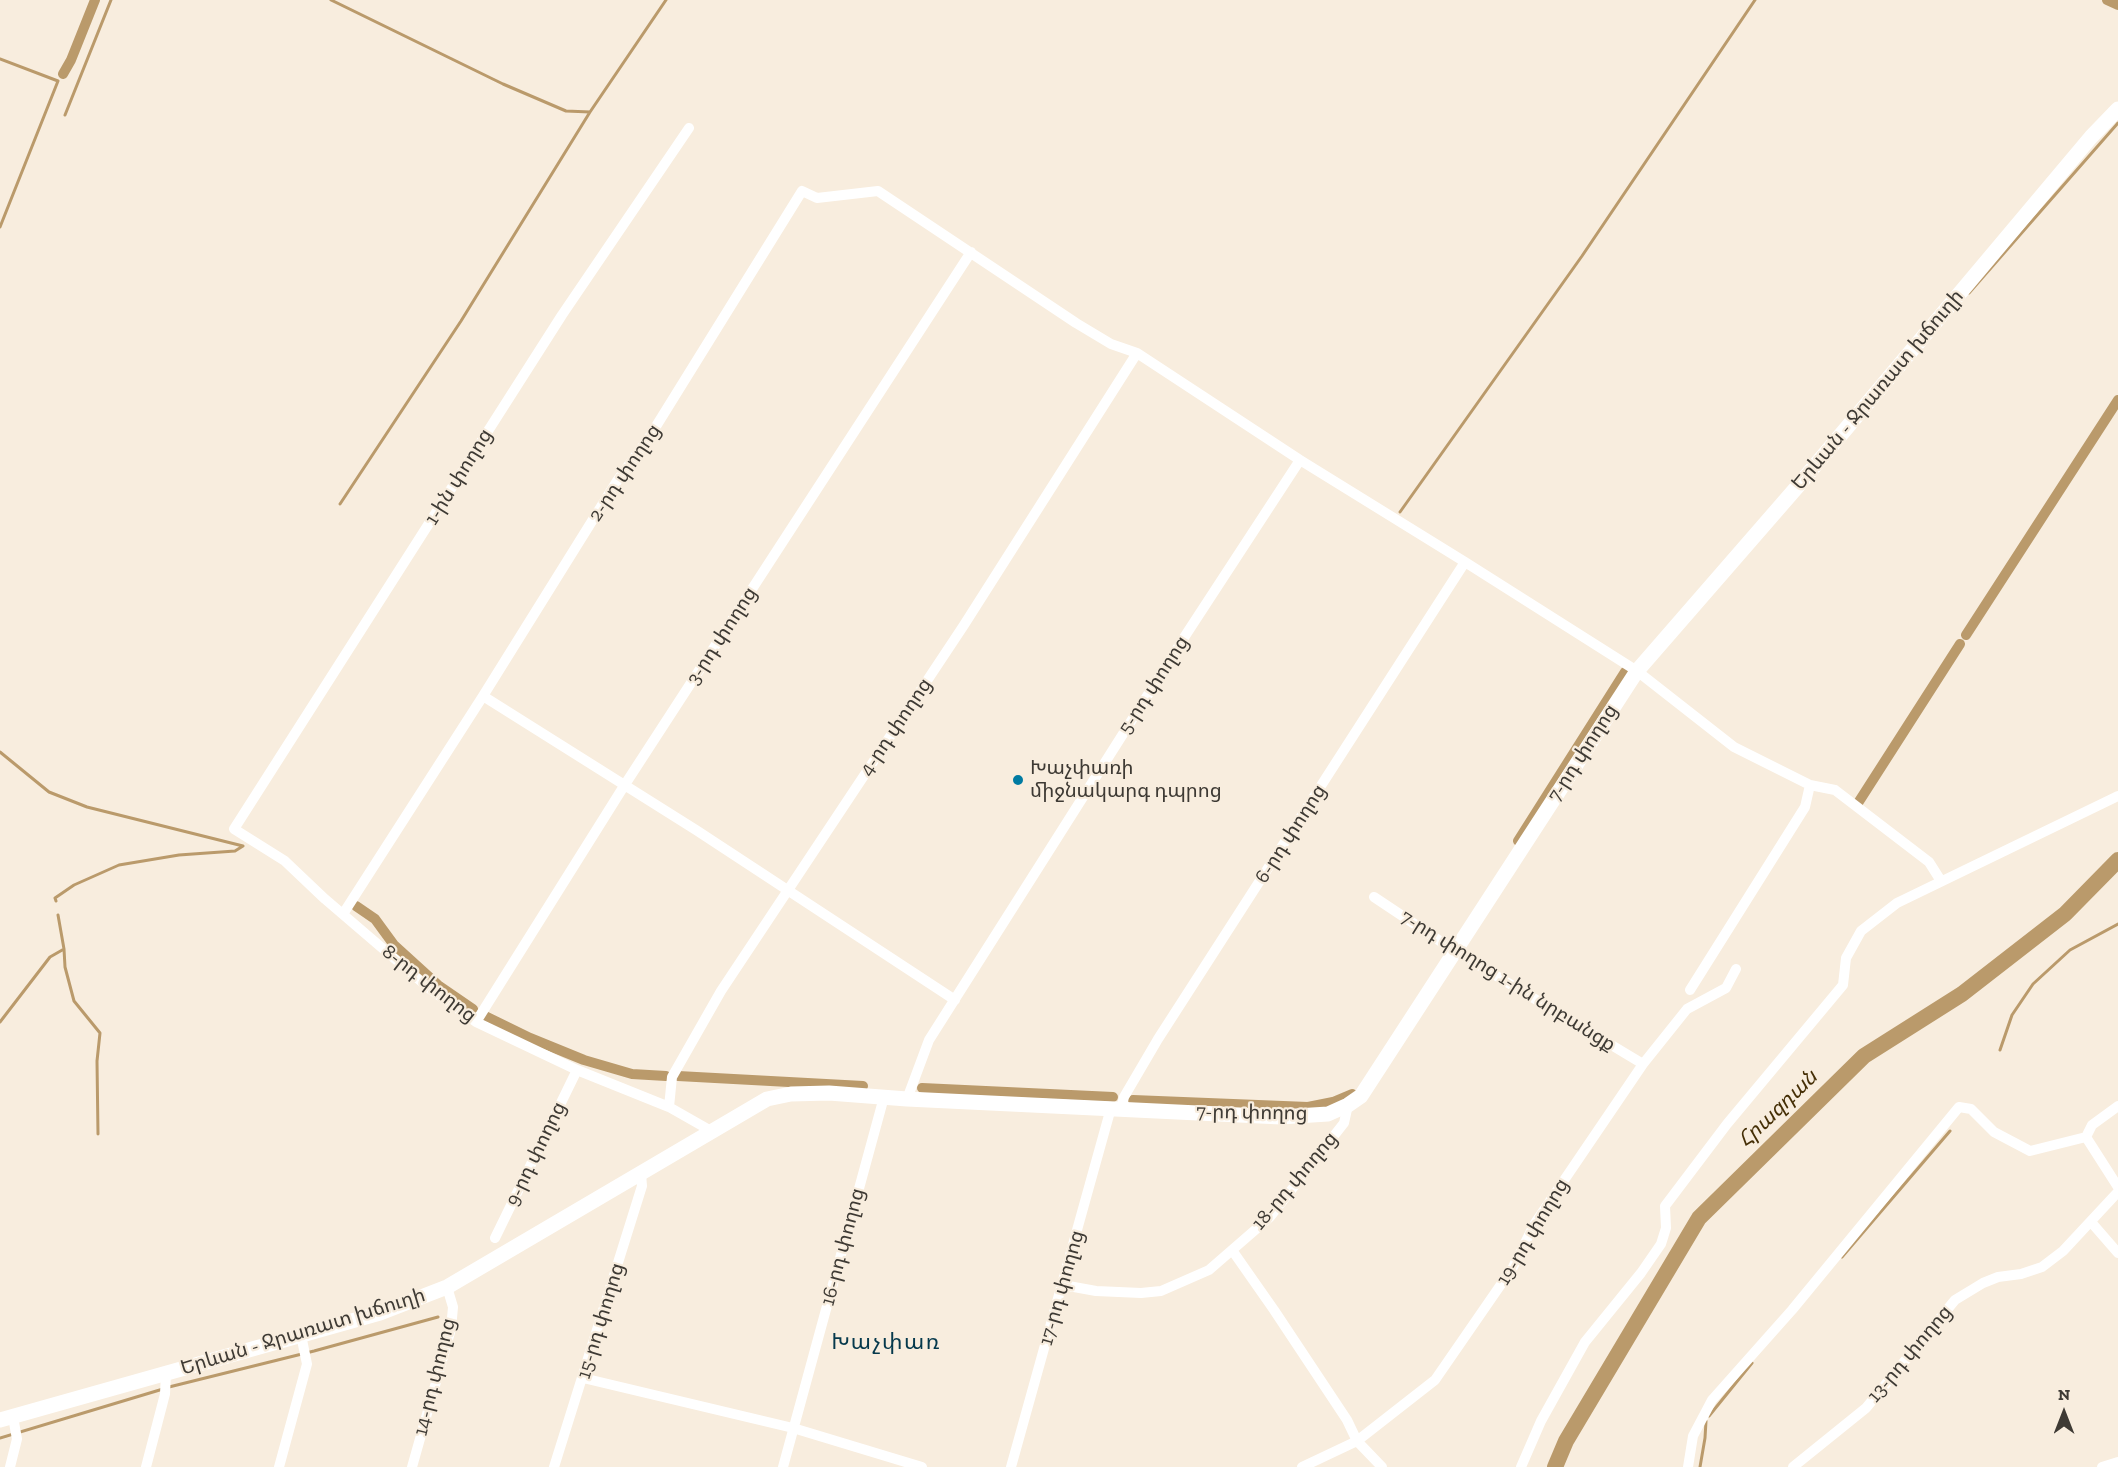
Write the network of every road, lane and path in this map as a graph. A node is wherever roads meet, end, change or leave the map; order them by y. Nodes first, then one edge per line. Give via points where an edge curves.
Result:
1 (2118, 109) edge
2 (689, 128) dead end
3 (971, 252) junction
4 (1137, 352) junction
5 (1300, 460) junction
6 (1466, 562) junction
7 (1637, 671) junction
8 (483, 696) junction
9 (1810, 784) junction
10 (624, 786) junction
11 (2118, 796) edge
12 (234, 830) joint
13 (1941, 880) junction
14 (789, 892) junction
15 (1374, 897) dead end
16 (343, 914) junction
17 (1455, 951) junction
18 (1736, 969) dead end
19 (1690, 990) dead end
20 (955, 1000) junction
21 (476, 1022) junction
22 (1643, 1064) junction
23 (578, 1070) junction
24 (884, 1097) junction
25 (907, 1099) junction
26 (1348, 1105) junction
27 (2118, 1106) edge
28 (669, 1107) junction
29 (1116, 1108) junction
30 (713, 1132) junction
31 (2086, 1137) junction
32 (641, 1174) junction
33 (2118, 1188) edge
34 (2118, 1192) edge
35 (2091, 1222) junction
36 (495, 1238) dead end
37 (1232, 1250) junction
38 (2118, 1252) edge
39 (1063, 1285) junction
40 (447, 1287) junction
41 (301, 1335) junction
42 (165, 1376) junction
43 (583, 1378) junction
44 (9, 1420) edge
45 (793, 1428) junction
46 (1357, 1441) junction
47 (2118, 1462) edge
48 (10, 1467) edge
49 (146, 1467) edge
50 (279, 1467) edge
51 (412, 1467) edge
52 (554, 1467) edge
53 (783, 1467) edge
54 (922, 1467) edge
55 (1011, 1467) edge
56 (1302, 1467) edge
57 (1382, 1467) edge
58 (1521, 1467) edge
59 (1688, 1467) edge
60 (1793, 1467) edge
61 (2103, 1467) edge

1 - 7 main road, Երևան - Ջրառատ խճուղի
2 - 12 street, 1-ին փողոց via 562,315
3 - 4 street via 1076,323 1111,344
3 - 8 street, 2-րդ փողոց via 878,191 817,198 802,191
3 - 10 street, 3-րդ փողոց
4 - 5 street
4 - 14 street, 4-րդ փողոց
5 - 6 street
5 - 20 street, 5-րդ փողոց
6 - 7 street
6 - 29 street, 6-րդ փողոց
7 - 9 street via 1734,747
7 - 17 main road, 7-րդ փողոց
8 - 10 street
8 - 16 street, 2-րդ փողոց
9 - 13 street via 1834,790 1929,862
9 - 19 street via 1805,807
10 - 14 street
10 - 21 street, 3-րդ փողոց
11 - 13 street
12 - 16 street, 8-րդ փողոց via 285,861
13 - 58 street via 1898,903 1861,931 1846,958 1843,985 1726,1124 1665,1206 1666,1228 1661,1244 1585,1342 1541,1421
14 - 20 street
14 - 28 street, 4-րդ փողոց via 686,1050 672,1077
15 - 17 street, 7-րդ փողոց 1-ին նրբանցք
16 - 21 street, 8-րդ փողոց via 430,989
17 - 22 street, 7-րդ փողոց 1-ին նրբանցք
17 - 26 main road, 7-րդ փողոց via 1361,1096
18 - 22 street, 19-րդ փողոց via 1726,988 1687,1009
20 - 25 street, 5-րդ փողոց via 929,1040
21 - 23 street, 8-րդ փողոց
22 - 46 street, 19-րդ փողոց via 1534,1223 1513,1267 1435,1380
23 - 28 street, 8-րդ փողոց
23 - 36 street, 9-րդ փողոց
24 - 25 main road, 7-րդ փողոց
24 - 30 main road, 7-րդ փողոց via 829,1093 766,1099
24 - 45 street, 16-րդ փողոց
25 - 29 main road, 7-րդ փողոց
26 - 29 main road, 7-րդ փողոց via 1328,1114 1281,1117
26 - 37 street, 18-րդ փողոց via 1344,1123 1270,1217
27 - 31 street via 2092,1125
28 - 30 street, 8-րդ փողոց
29 - 39 street, 17-րդ փողոց
30 - 32 main road, Երևան - Ջրառատ խճուղի
31 - 33 street
31 - 59 street via 2030,1151 1994,1132 1971,1109 1959,1107 1792,1310 1712,1400 1693,1436
32 - 40 main road, Երևան - Ջրառատ խճուղի
32 - 43 street, 15-րդ փողոց via 642,1186
34 - 35 street, 13-րդ փողոց
35 - 38 street
35 - 60 street, 13-րդ փողոց via 2042,1267 1998,1277 1955,1300 1866,1408
37 - 39 street, 18-րդ փողոց via 1209,1270 1161,1291 1096,1291
37 - 46 street via 1347,1420
39 - 55 street, 17-րդ փողոց
40 - 41 main road, Երևան - Ջրառատ խճուղի via 380,1313
40 - 51 street, 14-րդ փողոց via 453,1307 452,1329
41 - 42 main road, Երևան - Ջրառատ խճուղի
41 - 50 street via 307,1364
42 - 44 main road, Երևան - Ջրառատ խճուղի
42 - 49 street via 165,1394
43 - 45 street
43 - 52 street, 15-րդ փողոց
44 - 48 street via 17,1439
45 - 53 street, 16-րդ փողոց
45 - 54 street
46 - 56 street, 19-րդ փողոց
46 - 57 street
47 - 61 street

